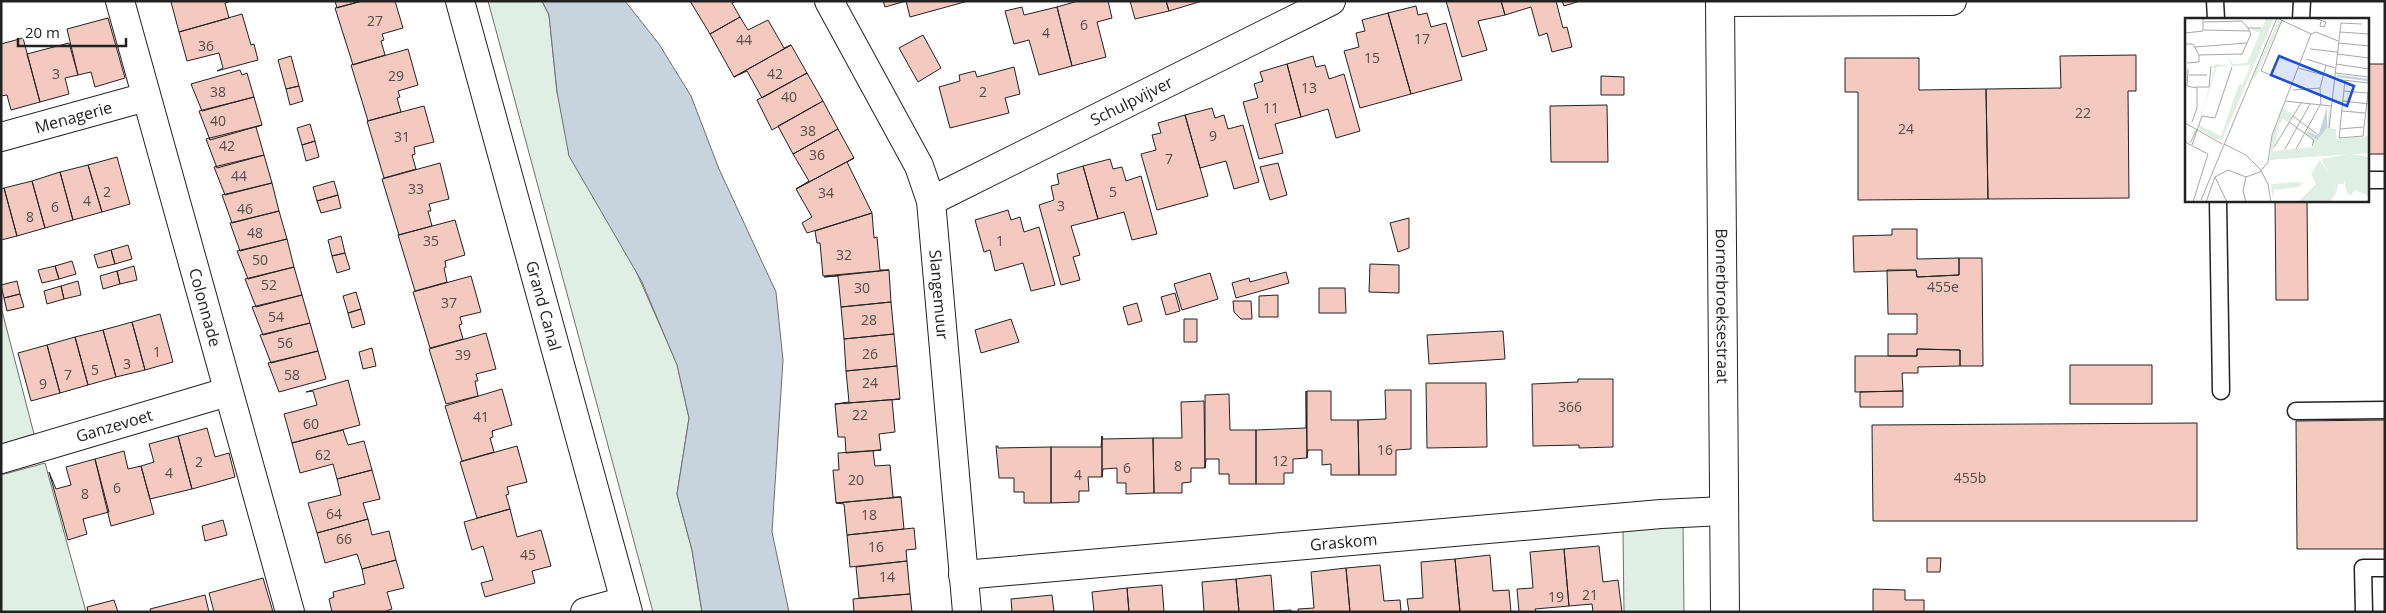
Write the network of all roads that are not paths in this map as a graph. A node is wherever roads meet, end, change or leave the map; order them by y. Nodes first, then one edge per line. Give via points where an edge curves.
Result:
1 (120, 1) edge
2 (460, 1) edge
3 (829, 1) edge
4 (1331, 1) edge
5 (1952, 1) edge
6 (2215, 1) edge
7 (2302, 1) edge
8 (1720, 2) edge
9 (2216, 18) edge
10 (2301, 18) edge
11 (146, 97) junction
12 (1, 137) edge
13 (2368, 180) edge
14 (2385, 180) edge
15 (931, 201) junction
16 (2218, 201) edge
17 (2221, 391) dead end
18 (227, 392) junction
19 (2385, 410) edge
20 (2296, 411) dead end
21 (1, 459) edge
22 (1724, 511) junction
23 (2385, 568) edge
24 (964, 575) junction
25 (626, 606) edge
26 (290, 612) edge
27 (586, 612) edge
28 (967, 612) edge
29 (1725, 612) edge
30 (2364, 612) edge

1 - 11 street, Colonnade
2 - 25 street, Grand Canal
3 - 15 street, Slangemuur via 919,166
4 - 15 street, Schulpvijver
5 - 8 street
6 - 9 lane
7 - 10 lane
8 - 22 street, Bornerbroeksestraat
11 - 12 street, Menagerie
11 - 18 street, Colonnade
13 - 14 lane
15 - 24 street, Slangemuur
16 - 17 lane
18 - 21 street, Ganzevoet
18 - 26 street, Colonnade
19 - 20 lane
22 - 24 street, Graskom
22 - 29 street, Bornerbroeksestraat
23 - 30 lane via 2364,568
24 - 28 street, Slangemuur
25 - 27 street

